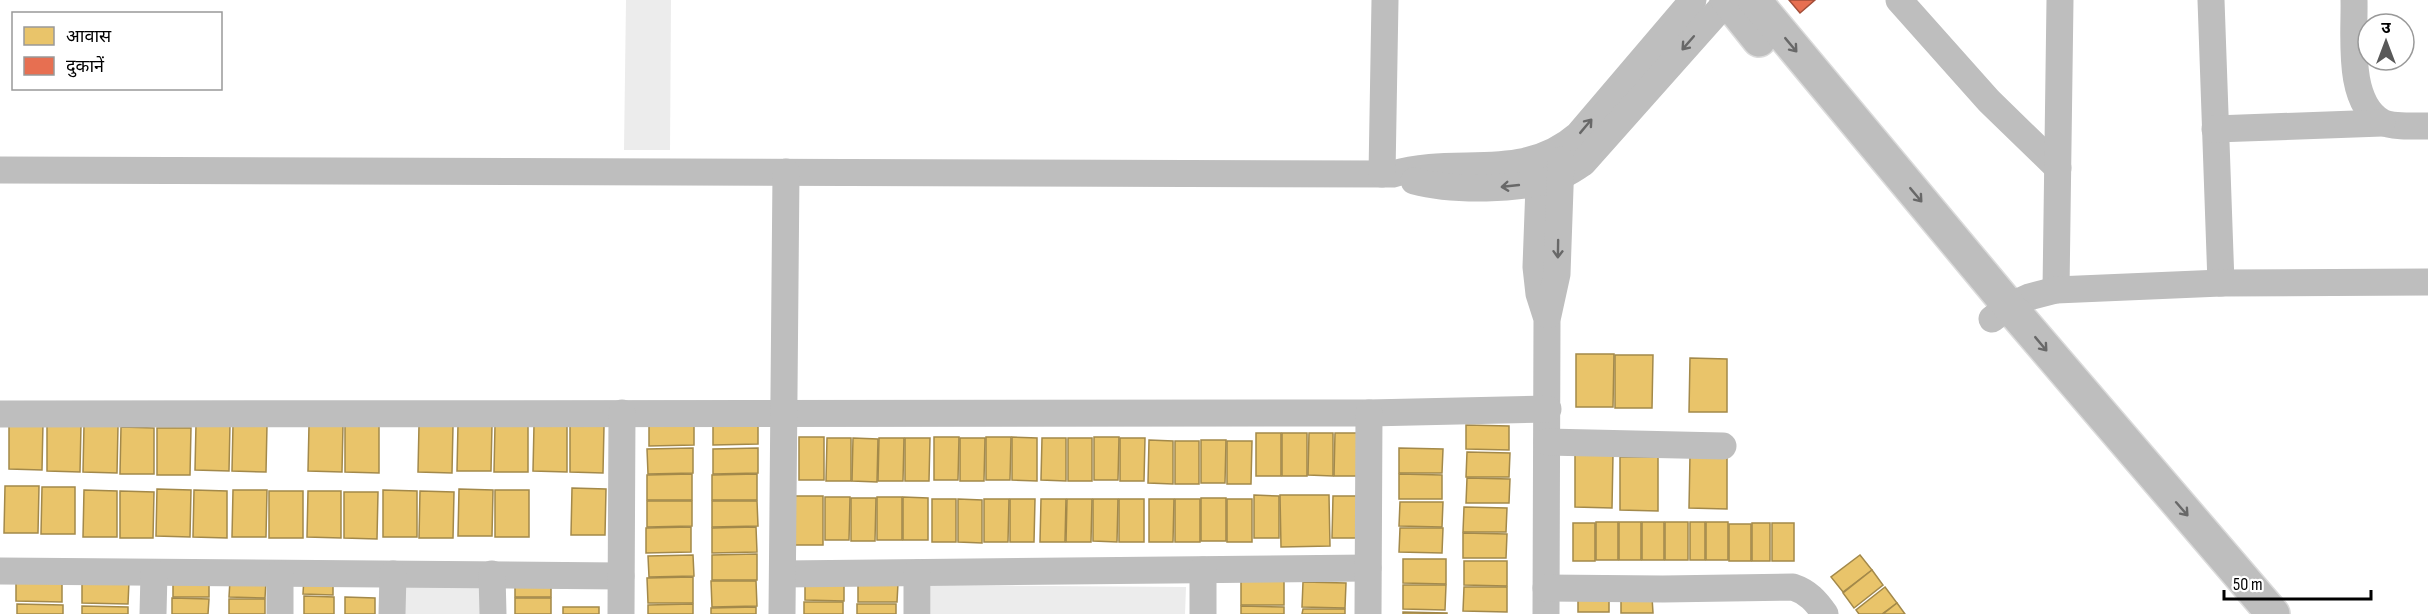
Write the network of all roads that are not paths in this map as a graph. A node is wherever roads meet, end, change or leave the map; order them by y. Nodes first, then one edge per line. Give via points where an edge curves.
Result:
1 (1385, 0) edge
2 (1694, 0) edge
3 (1727, 0) edge
4 (1754, 0) edge
5 (1899, 0) edge
6 (2060, 0) edge
7 (2211, 0) edge
8 (2354, 0) edge
9 (2382, 123) junction
10 (2428, 126) edge
11 (2215, 129) junction
12 (1550, 166) junction
13 (2058, 168) junction
14 (0, 170) edge
15 (786, 172) junction
16 (1387, 174) junction
17 (2428, 282) edge
18 (2221, 283) junction
19 (2056, 290) junction
20 (2000, 313) junction
21 (1548, 409) junction
22 (622, 413) junction
23 (784, 413) junction
24 (1369, 413) junction
25 (0, 414) edge
26 (1547, 442) junction
27 (1723, 446) dead end
28 (1368, 568) junction
29 (1203, 570) junction
30 (0, 572) edge
31 (154, 573) junction
32 (917, 573) junction
33 (280, 574) junction
34 (393, 574) junction
35 (492, 574) junction
36 (783, 574) junction
37 (621, 576) junction
38 (1546, 601) edge
39 (1663, 602) edge
40 (153, 614) edge
41 (280, 614) edge
42 (392, 614) edge
43 (492, 614) edge
44 (621, 614) edge
45 (782, 614) edge
46 (917, 614) edge
47 (1203, 614) edge
48 (1368, 614) edge
49 (1825, 614) edge
50 (2244, 614) edge
51 (2273, 614) edge

1 - 16 street
12 -> 2 street
3 -> 12 street via 1583,163
3 - 20 main road via 1798,88
4 -> 20 main road
5 - 13 street via 1989,102
6 - 13 street
7 - 11 street
8 - 9 street via 2355,79 2364,105
9 - 10 street
9 - 11 street
11 - 18 street
12 - 16 street via 1410,169
12 - 21 street via 1557,274 1547,319
13 - 19 street
14 - 15 street
15 - 16 street
15 - 23 street
17 - 18 street
18 - 19 street
19 - 20 street via 2029,297
20 - 50 main road
20 -> 51 main road
21 - 24 street
21 - 26 street
22 - 23 street
22 - 25 street
22 - 37 street
23 - 24 street
23 - 36 street
24 - 28 street
26 - 27 street
26 - 38 street
28 - 29 street
28 - 48 street
29 - 32 street
29 - 47 street
30 - 31 street
31 - 33 street
31 - 40 street
32 - 36 street
32 - 46 street
33 - 34 street
33 - 41 street
34 - 35 street
34 - 42 street
35 - 37 street
35 - 43 street
36 - 45 street
37 - 44 street
38 - 39 street
39 - 49 street via 1793,587 1809,595

